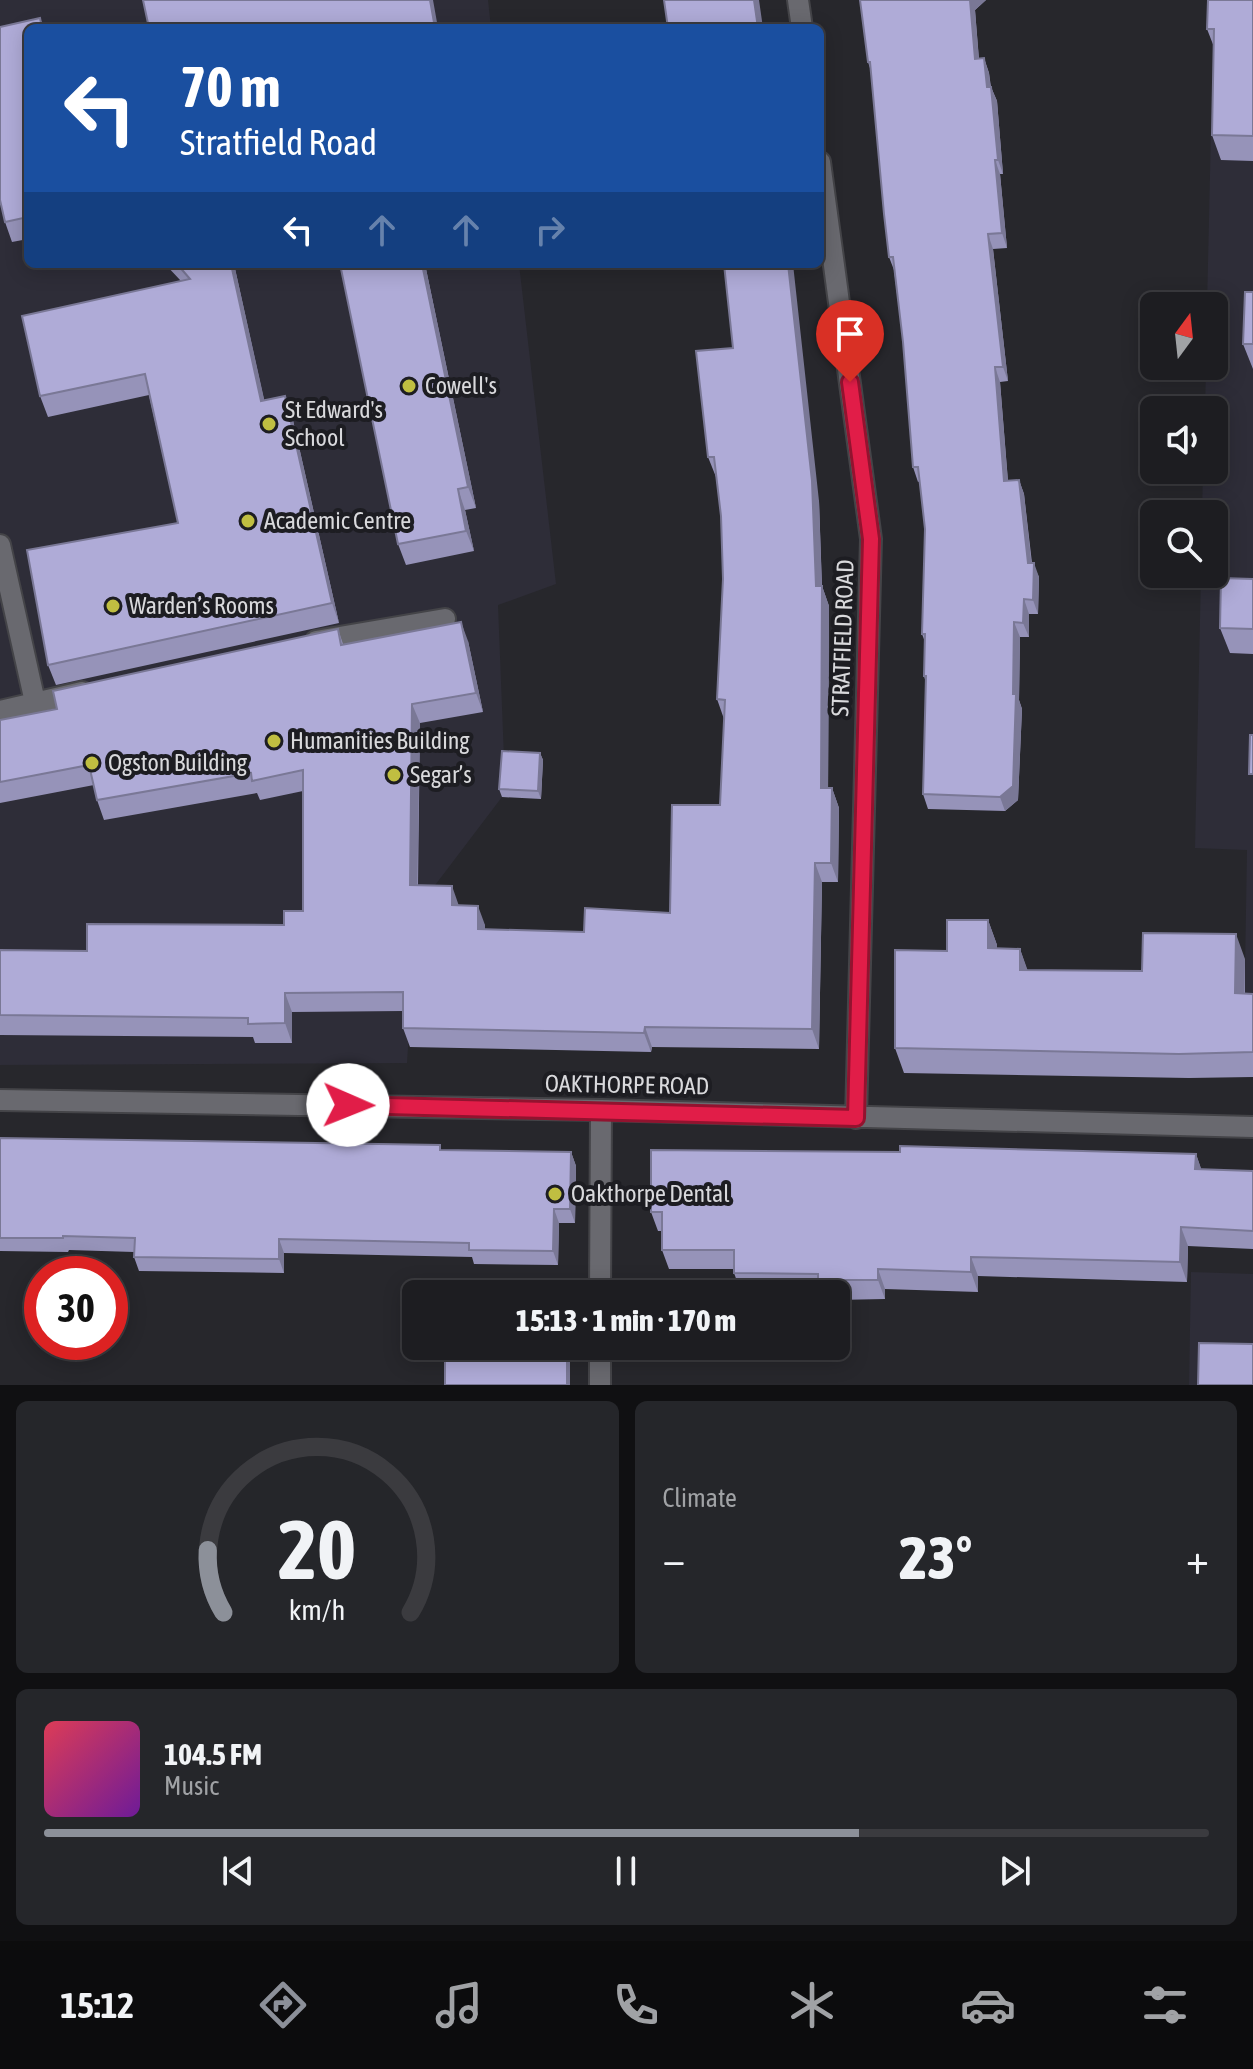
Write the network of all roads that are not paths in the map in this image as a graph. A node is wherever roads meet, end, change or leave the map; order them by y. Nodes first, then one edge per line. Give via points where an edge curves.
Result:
1 (798, 0) edge
2 (801, 24) edge
3 (824, 192) edge
4 (0, 545) edge
5 (445, 619) dead end
6 (297, 645) edge
7 (97, 689) edge
8 (35, 702) junction
9 (0, 711) edge
10 (0, 1100) edge
11 (601, 1110) junction
12 (856, 1118) junction
13 (1253, 1127) edge
14 (600, 1280) edge
15 (600, 1360) edge
16 (600, 1385) edge

1 - 2 street
3 - 12 street, STRATFIELD ROAD via 871,539
4 - 8 street
5 - 6 street
7 - 8 street
8 - 9 street
10 - 11 street, OAKTHORPE ROAD
11 - 12 street, OAKTHORPE ROAD
11 - 14 street
12 - 13 street, OAKTHORPE ROAD
15 - 16 street

